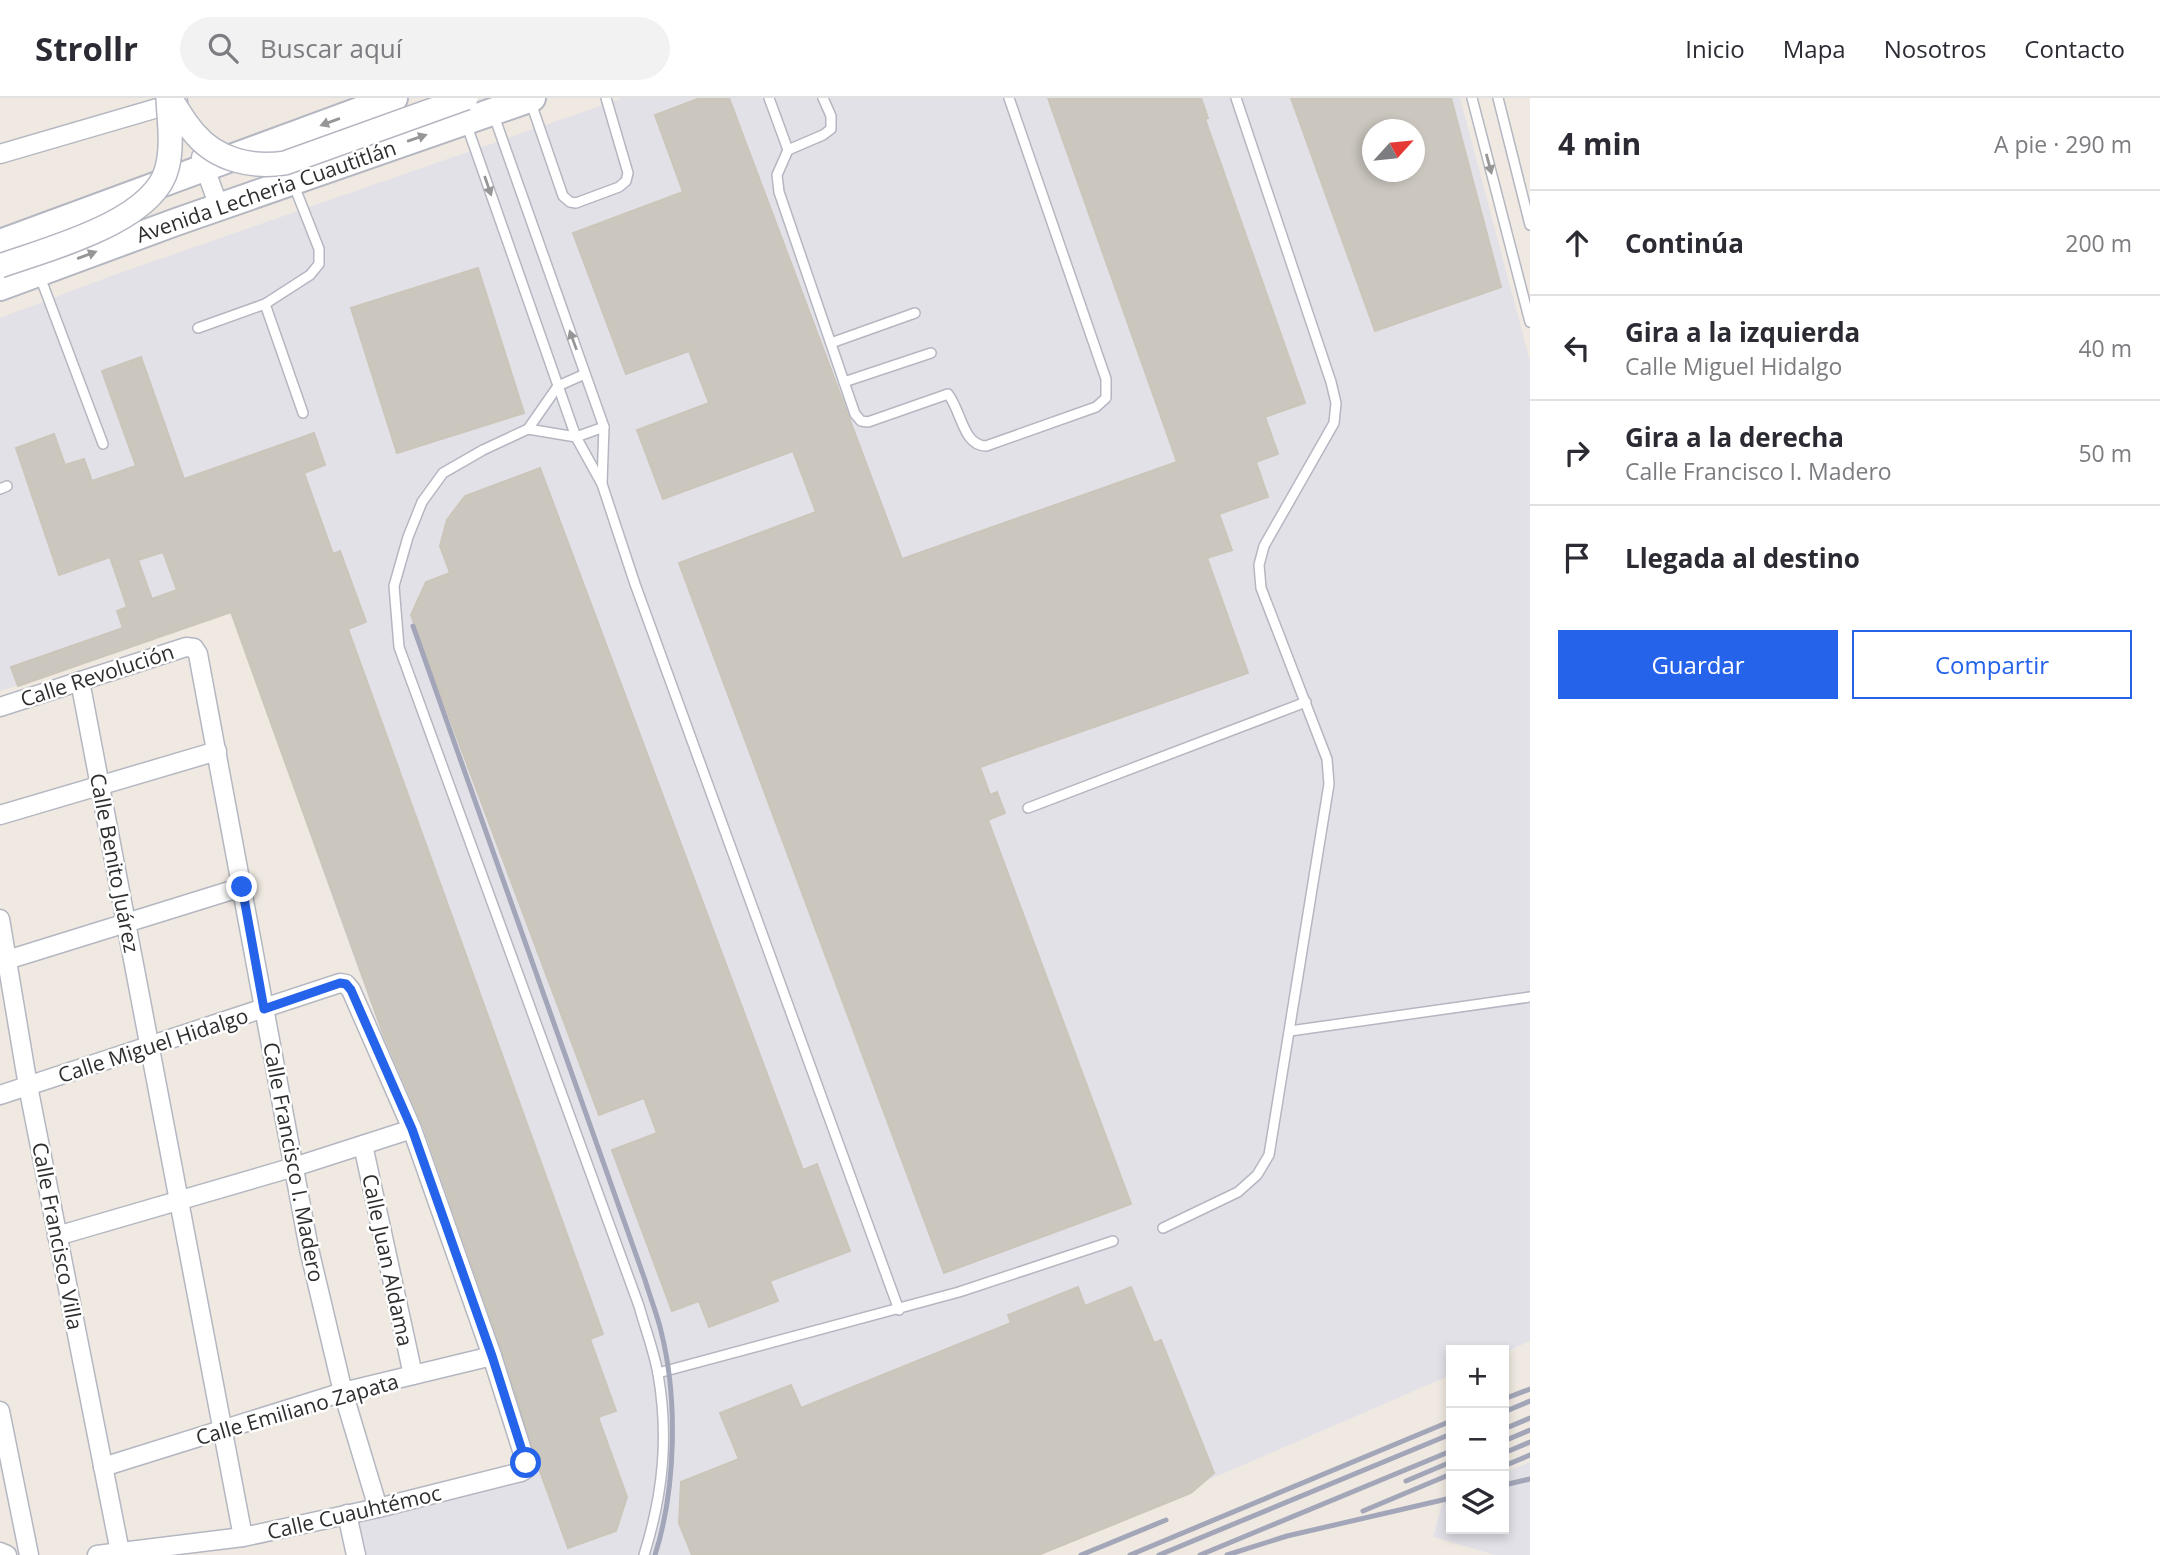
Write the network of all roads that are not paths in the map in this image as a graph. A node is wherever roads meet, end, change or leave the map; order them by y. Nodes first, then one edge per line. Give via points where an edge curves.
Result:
1 (394, 98) edge
2 (531, 98) edge
3 (606, 98) edge
4 (769, 98) edge
5 (823, 98) edge
6 (1009, 98) edge
7 (1236, 98) edge
8 (1472, 98) edge
9 (1498, 98) edge
10 (174, 99) edge
11 (466, 110) edge
12 (492, 111) junction
13 (788, 150) junction
14 (0, 154) edge
15 (205, 167) junction
16 (292, 182) junction
17 (159, 185) junction
18 (219, 207) junction
19 (176, 222) junction
20 (1530, 225) edge
21 (0, 243) edge
22 (0, 266) edge
23 (39, 273) junction
24 (0, 287) edge
25 (265, 304) junction
26 (915, 313) dead end
27 (1530, 323) edge
28 (198, 328) dead end
29 (831, 343) junction
30 (931, 353) dead end
31 (585, 374) junction
32 (844, 382) junction
33 (558, 386) junction
34 (303, 413) dead end
35 (604, 427) junction
36 (528, 429) junction
37 (576, 437) junction
38 (103, 444) dead end
39 (603, 484) junction
40 (194, 648) joint
41 (80, 681) junction
42 (1306, 702) junction
43 (0, 707) edge
44 (217, 751) junction
45 (100, 785) junction
46 (1028, 808) dead end
47 (0, 815) edge
48 (242, 887) junction
49 (0, 919) edge
50 (127, 923) junction
51 (7, 960) junction
52 (1530, 997) edge
53 (264, 1009) junction
54 (1290, 1031) junction
55 (150, 1046) junction
56 (28, 1086) junction
57 (0, 1095) edge
58 (412, 1129) junction
59 (363, 1145) junction
60 (294, 1167) junction
61 (179, 1200) junction
62 (1163, 1228) dead end
63 (57, 1236) junction
64 (1113, 1241) dead end
65 (899, 1310) junction
66 (492, 1356) junction
67 (658, 1373) junction
68 (414, 1375) junction
69 (343, 1392) junction
70 (0, 1411) edge
71 (223, 1429) junction
72 (103, 1467) junction
73 (378, 1508) junction
74 (347, 1514) junction
75 (243, 1536) junction
76 (0, 1552) edge
77 (120, 1552) junction
78 (7, 1555) edge
79 (29, 1555) edge
80 (97, 1555) edge
81 (356, 1555) edge
82 (644, 1555) edge

1 -> 15 main road, Avenida Lecheria Cuautitlán
2 - 3 lane via 563,196 576,203 626,181 628,173
2 - 12 main road, Avenida Lecheria Cuautitlán
4 - 13 lane
5 - 13 lane via 831,129
6 - 32 lane via 1106,379 1106,398 1096,407 978,446 970,440 948,394 868,422 855,414
7 - 42 lane via 1336,403 1334,423 1264,545 1259,565 1261,588
8 -> 27 lane
9 - 20 lane
10 - 11 street, bridge via 209,147 243,163 264,166
10 - 14 street
10 - 15 street
10 - 22 street, bridge via 167,170 145,202 89,234
11 - 12 main road, Avenida Lecheria Cuautitlán
16 -> 11 main road, Avenida Lecheria Cuautitlán
11 -> 33 lane
31 -> 12 lane
13 - 29 lane via 777,175 779,192
15 - 17 main road, Avenida Lecheria Cuautitlán
15 - 18 street
16 - 18 main road, Avenida Lecheria Cuautitlán
16 - 25 lane via 319,249 319,264
17 - 19 main road via 173,201
17 - 21 main road, Avenida Lecheria Cuautitlán
18 - 19 main road, Avenida Lecheria Cuautitlán
23 -> 19 main road, Avenida Lecheria Cuautitlán
23 - 24 main road, Avenida Lecheria Cuautitlán
23 - 38 lane
25 - 28 lane
25 - 34 lane
26 - 29 lane
29 - 32 lane
30 - 32 lane
31 - 33 lane
31 - 35 lane
33 - 36 lane
33 - 37 lane
35 - 37 lane
35 - 39 lane
36 - 37 lane
36 - 67 lane via 443,473 422,502 394,586 399,648 639,1306
37 - 39 lane
39 - 65 lane via 635,584
40 - 41 street, Calle Revolución
40 - 44 street, Calle Francisco I. Madero
41 - 43 street, Calle Revolución
41 - 45 street, Calle Benito Juárez
42 - 46 lane
42 - 54 lane via 1326,759 1329,784
44 - 45 street
44 - 48 street, Calle Francisco I. Madero
45 - 47 street
45 - 50 street, Calle Benito Juárez
48 - 50 street
48 - 53 street, Calle Francisco I. Madero
49 - 51 street, Calle Francisco Villa
50 - 51 street
50 - 55 street, Calle Benito Juárez
51 - 56 street, Calle Francisco Villa
52 - 54 lane
53 - 55 street, Calle Miguel Hidalgo
53 - 58 street, Calle Miguel Hidalgo via 346,984
53 - 60 street, Calle Francisco I. Madero
54 - 62 lane via 1269,1155 1238,1192
55 - 56 street, Calle Miguel Hidalgo
55 - 61 street
56 - 57 street, Calle Miguel Hidalgo
56 - 63 street, Calle Francisco Villa
58 - 59 street
58 - 66 street
59 - 60 street
59 - 68 street, Calle Juan Aldama
60 - 61 street
60 - 69 street, Calle Francisco I. Madero
61 - 63 street
61 - 71 street
63 - 72 street, Calle Francisco Villa
64 - 65 lane
65 - 67 lane
66 - 68 street, Calle Emiliano Zapata
66 - 73 street, Calle Cuauhtémoc via 526,1469
67 - 82 lane via 665,1444 656,1517
68 - 69 street, Calle Emiliano Zapata
69 - 71 street, Calle Emiliano Zapata
69 - 73 street, Calle Francisco I. Madero
70 - 79 street
71 - 72 street, Calle Emiliano Zapata
71 - 75 street
72 - 77 street, Calle Francisco Villa
73 - 74 street, Calle Cuauhtémoc
74 - 75 street, Calle Cuauhtémoc
74 - 81 street
75 - 77 street, Calle Cuauhtémoc
76 - 78 street
77 - 80 street, Calle Cuauhtémoc

